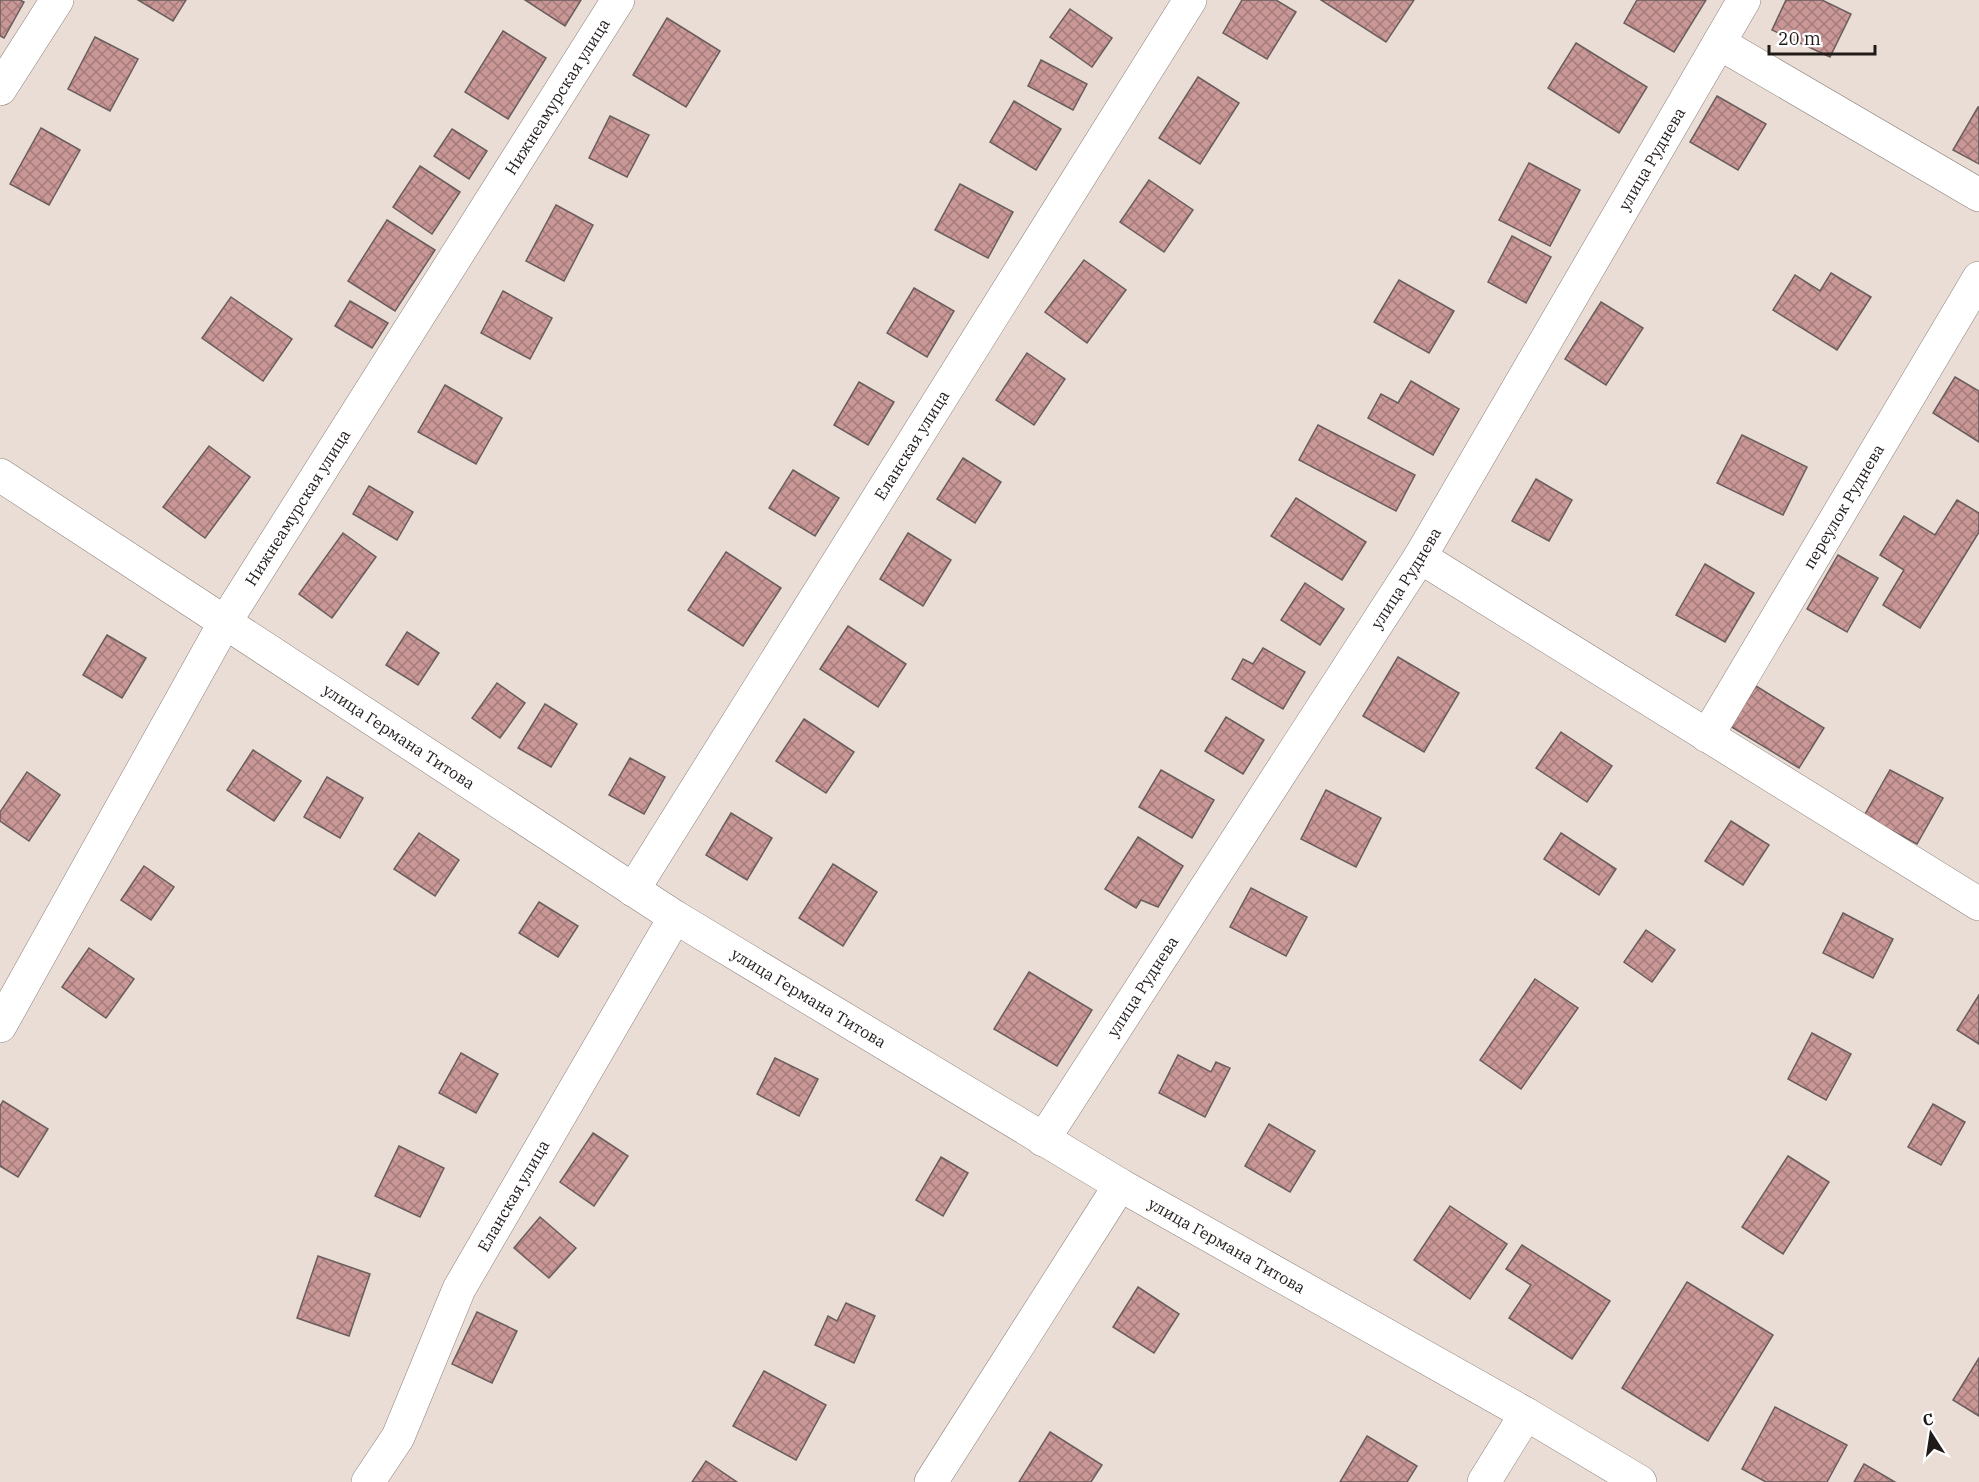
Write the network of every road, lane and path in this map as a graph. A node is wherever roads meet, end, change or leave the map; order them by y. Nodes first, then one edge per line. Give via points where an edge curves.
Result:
1 (57, 0) edge
2 (618, 0) edge
3 (1190, 0) edge
4 (1744, 0) edge
5 (1719, 43) junction
6 (0, 89) edge
7 (1979, 195) edge
8 (1979, 278) edge
9 (0, 475) edge
10 (1420, 557) junction
11 (225, 622) junction
12 (1707, 736) junction
13 (633, 890) junction
14 (1979, 904) edge
15 (675, 916) junction
16 (0, 1026) edge
17 (1043, 1140) junction
18 (1120, 1185) junction
19 (1526, 1414) junction
20 (368, 1482) edge
21 (931, 1482) edge
22 (1484, 1482) edge
23 (1640, 1482) edge

1 - 6 street
2 - 11 street, Нижнеамурская улица
3 - 13 street, Еланская улица
4 - 5 street, улица Руднева
5 - 7 street
5 - 10 street, улица Руднева
8 - 12 street, переулок Руднева
9 - 11 street, улица Германа Титова
10 - 12 street
10 - 17 street, улица Руднева
11 - 13 street, улица Германа Титова
11 - 16 street, Нижнеамурская улица
12 - 14 street
13 - 15 street, улица Германа Титова
15 - 17 street, улица Германа Титова
15 - 20 street, Еланская улица via 459,1289 398,1437
17 - 18 street, улица Германа Титова
18 - 19 street, улица Германа Титова
18 - 21 street
19 - 22 street
19 - 23 street, улица Германа Титова

